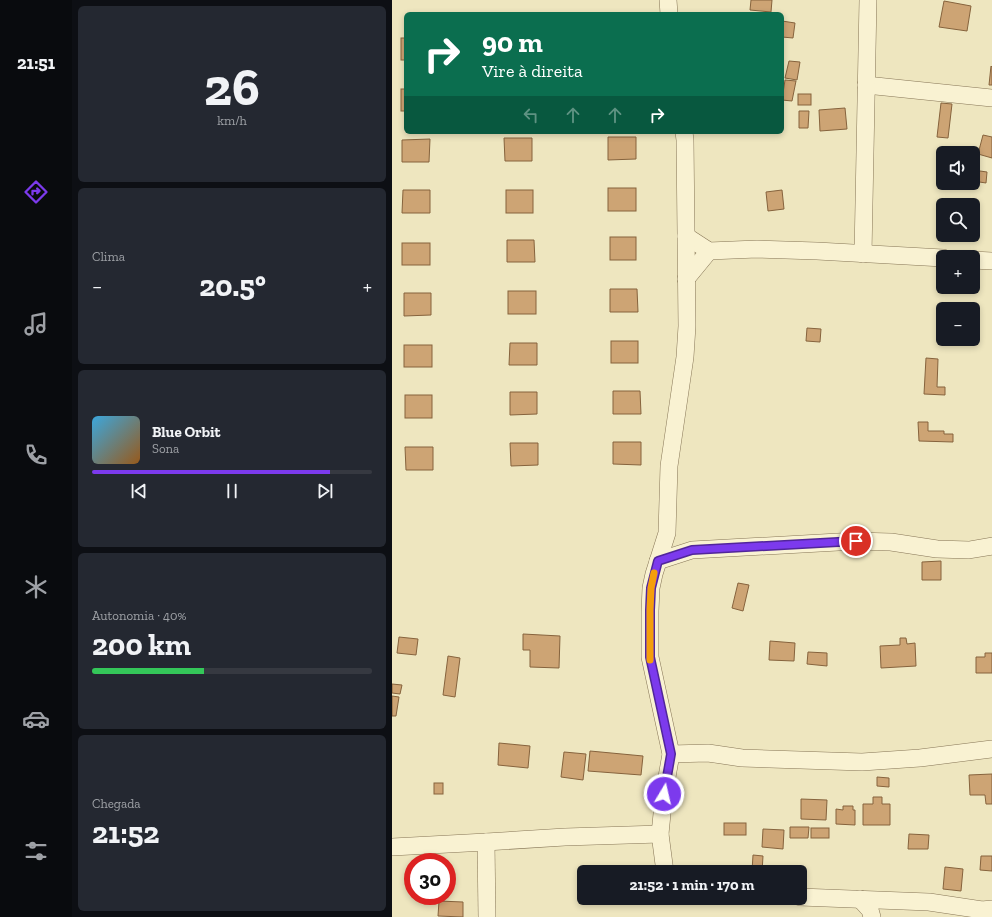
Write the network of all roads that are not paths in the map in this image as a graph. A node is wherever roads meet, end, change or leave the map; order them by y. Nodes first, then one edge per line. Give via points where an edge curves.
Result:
1 (668, 0) edge
2 (868, 0) edge
3 (669, 12) edge
4 (866, 85) junction
5 (992, 98) edge
6 (684, 134) edge
7 (686, 236) junction
8 (709, 251) junction
9 (863, 254) junction
10 (936, 258) edge
11 (980, 260) edge
12 (992, 261) edge
13 (686, 278) junction
14 (667, 533) junction
15 (992, 546) edge
16 (692, 550) junction
17 (658, 561) junction
18 (992, 749) edge
19 (671, 754) junction
20 (660, 834) junction
21 (486, 842) junction
22 (392, 847) edge
23 (664, 865) edge
24 (807, 897) edge
25 (860, 900) junction
26 (992, 909) edge
27 (487, 917) edge
28 (872, 917) edge

1 - 3 street
2 - 4 street
4 - 5 street
4 - 9 street
6 - 7 street
7 - 8 street
7 - 13 street
8 - 9 street via 757,249
8 - 13 street
9 - 10 street
11 - 12 street
13 - 14 street via 685,356 669,466
14 - 16 street
14 - 17 street
15 - 16 street via 969,550 856,541
16 - 17 street
17 - 19 street via 651,588 650,657
18 - 19 street via 862,762 742,758 708,753
19 - 20 street
20 - 21 street
20 - 23 street
21 - 22 street
21 - 27 street
24 - 25 street
25 - 26 street via 929,902 982,910
25 - 28 street via 870,910

